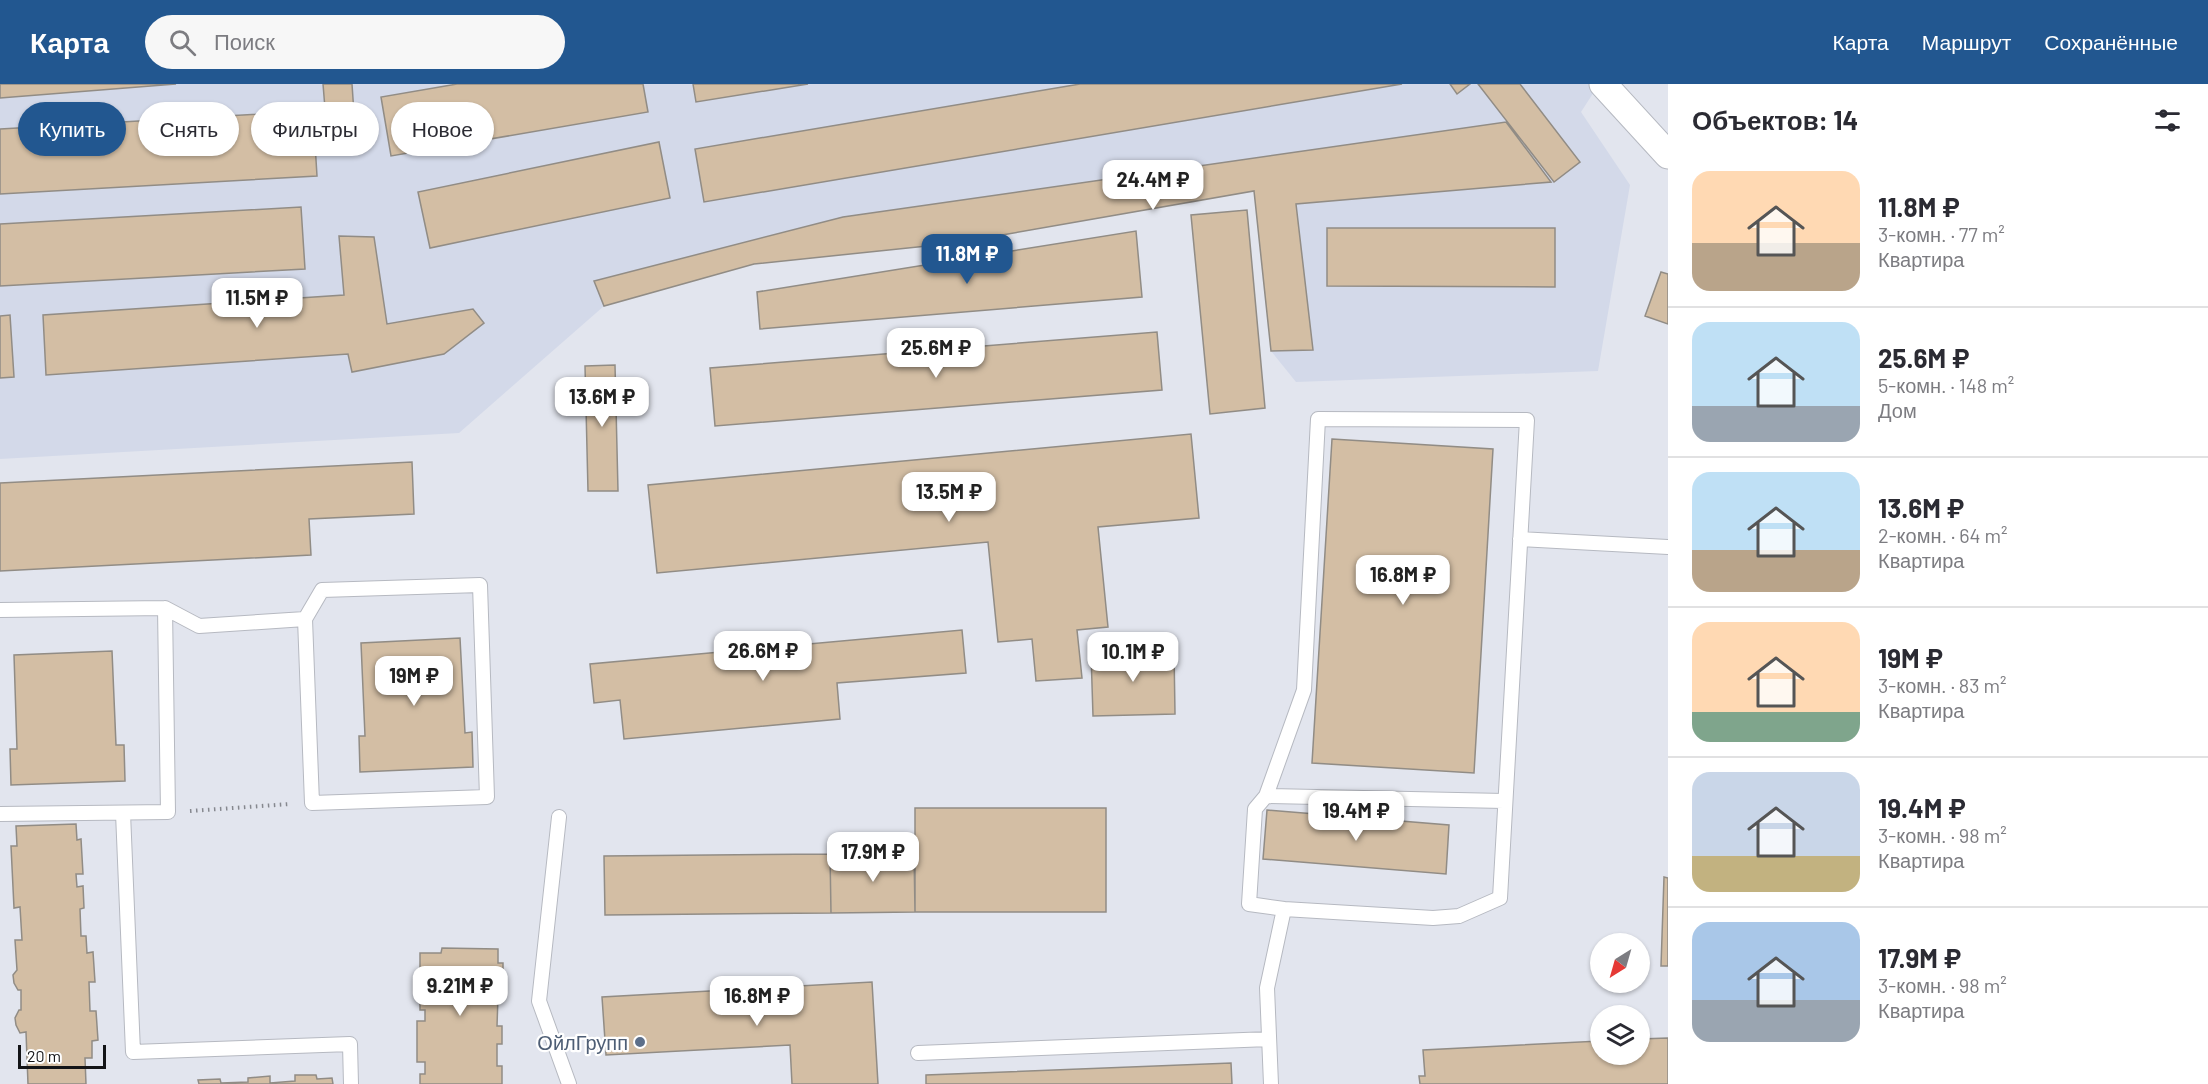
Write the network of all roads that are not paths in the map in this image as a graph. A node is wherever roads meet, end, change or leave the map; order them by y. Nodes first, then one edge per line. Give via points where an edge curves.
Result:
1 (1603, 84) edge
2 (1668, 155) edge
3 (1520, 539) junction
4 (1668, 547) edge
5 (165, 608) junction
6 (0, 610) edge
7 (305, 619) junction
8 (1266, 796) junction
9 (1504, 801) junction
10 (123, 813) junction
11 (0, 814) edge
12 (559, 817) dead end
13 (1284, 909) junction
14 (1269, 1039) junction
15 (918, 1053) dead end
16 (351, 1084) edge
17 (568, 1084) edge
18 (1271, 1084) edge

1 - 2 street
3 - 4 lane
3 - 8 lane via 1527,420 1318,419 1304,690
3 - 9 lane
5 - 6 lane
5 - 7 lane via 199,626
5 - 10 lane via 168,812
7 - 7 lane via 322,590 480,585 487,797 312,803
8 - 9 lane
8 - 13 lane via 1255,809 1249,904
9 - 13 lane via 1500,898 1459,916 1433,918
10 - 11 lane
10 - 16 lane via 133,1052 350,1044
12 - 17 lane via 539,1001
13 - 14 lane via 1267,988
14 - 15 lane
14 - 18 lane

